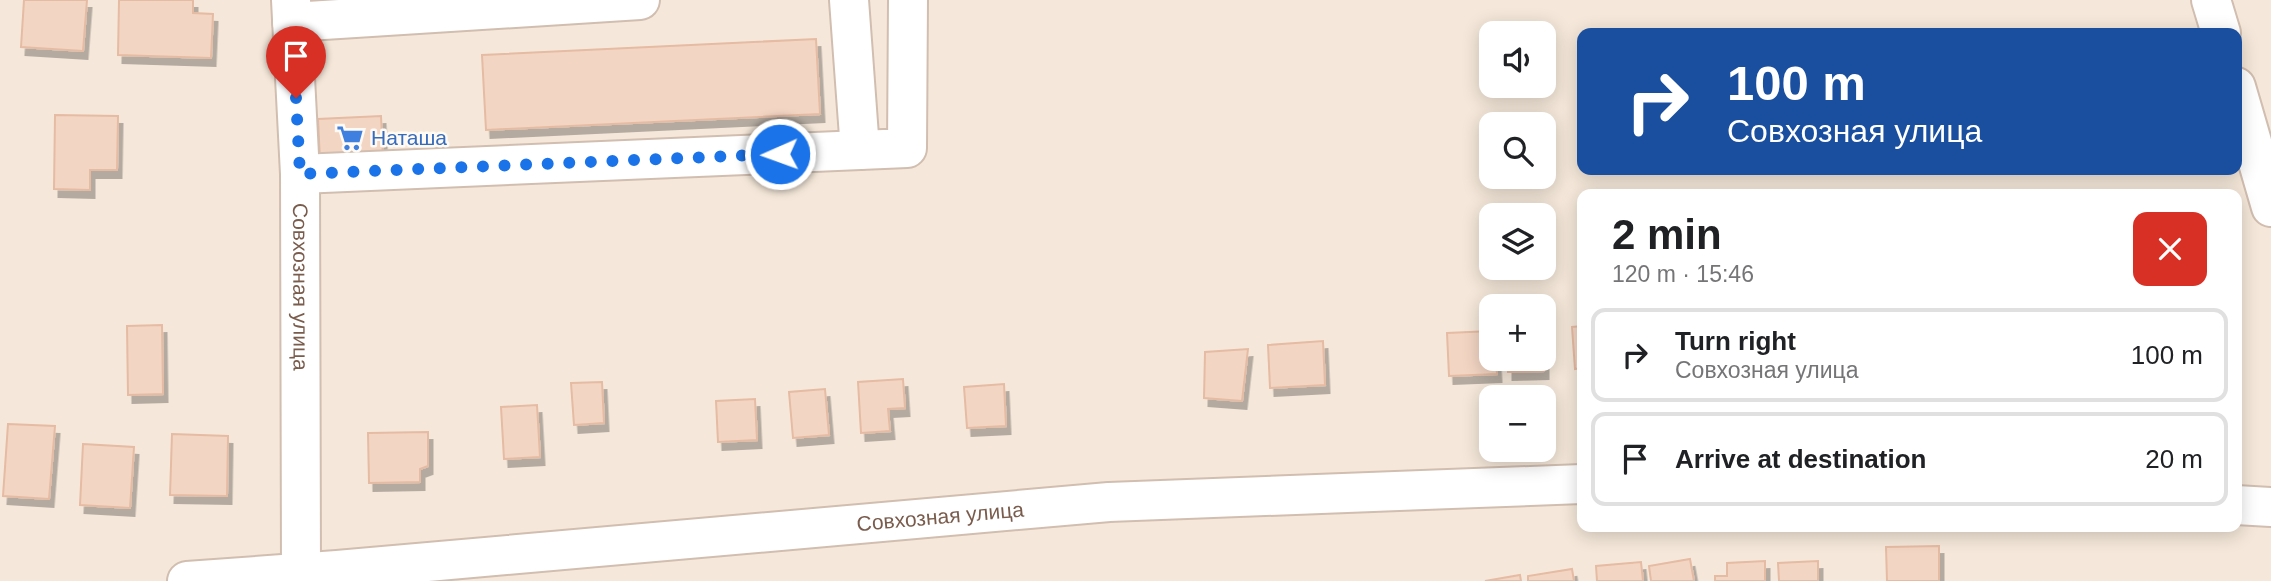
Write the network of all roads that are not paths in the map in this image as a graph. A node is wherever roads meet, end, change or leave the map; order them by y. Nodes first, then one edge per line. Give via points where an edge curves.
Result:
1 (640, 0) edge
2 (849, 0) edge
3 (908, 0) edge
4 (2211, 0) edge
5 (292, 11) edge
6 (2219, 28) edge
7 (2242, 108) edge
8 (860, 150) junction
9 (300, 174) junction
10 (2271, 208) edge
11 (1577, 484) edge
12 (2242, 505) edge
13 (2271, 507) edge
14 (301, 573) junction
15 (187, 581) edge

1 - 5 street
2 - 8 street
3 - 8 street via 907,148
4 - 6 street
5 - 9 street, Совхозная улица
7 - 10 street
8 - 9 street
9 - 14 street, Совхозная улица
11 - 14 street, Совхозная улица via 1109,502
12 - 13 street
14 - 15 street, Совхозная улица

